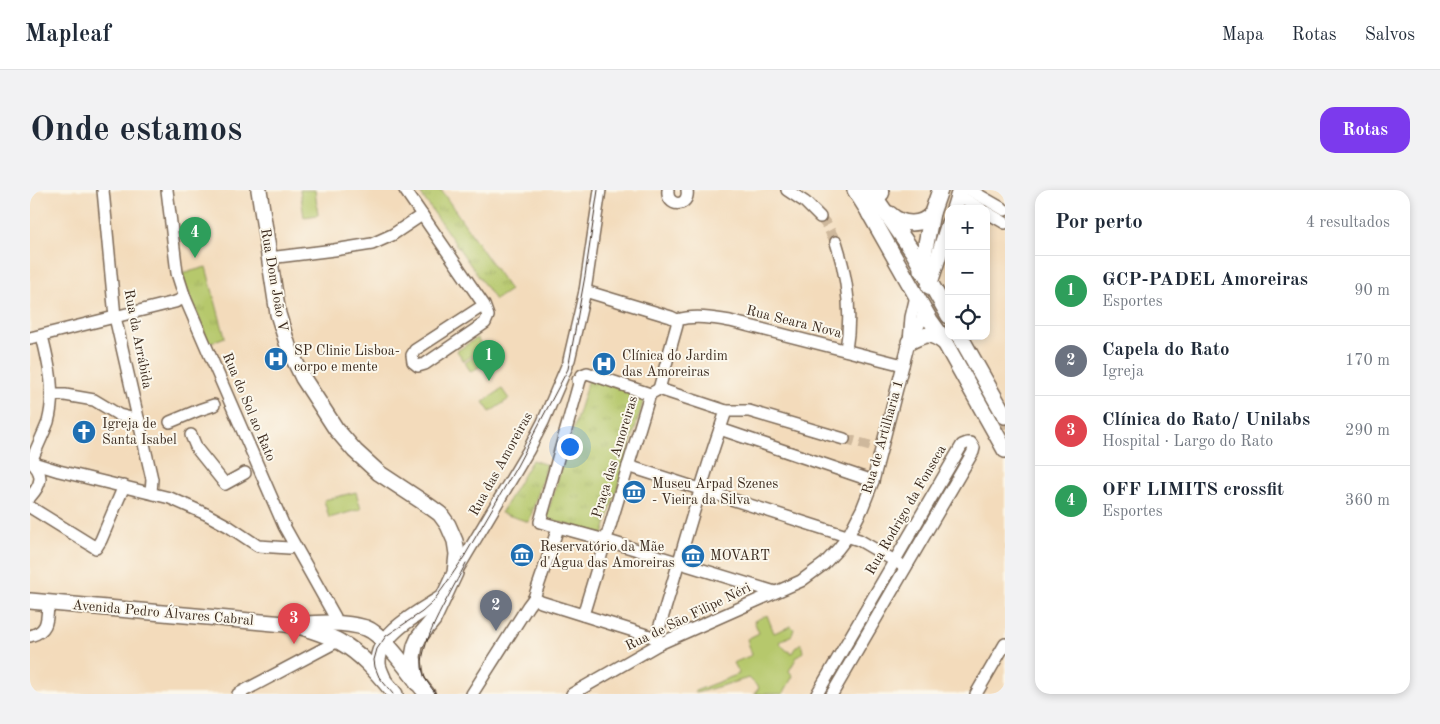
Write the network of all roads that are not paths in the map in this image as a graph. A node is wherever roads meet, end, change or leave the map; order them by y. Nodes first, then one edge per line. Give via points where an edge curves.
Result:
1 (103, 190) edge
2 (167, 190) edge
3 (259, 190) edge
4 (405, 190) edge
5 (600, 190) edge
6 (687, 190) edge
7 (788, 190) edge
8 (855, 190) edge
9 (862, 190) edge
10 (940, 190) edge
11 (668, 191) edge
12 (961, 196) edge
13 (876, 202) edge
14 (976, 205) edge
15 (1005, 210) edge
16 (932, 213) junction
17 (990, 214) edge
18 (422, 215) junction
19 (820, 217) tunnel mouth
20 (1005, 223) edge
21 (945, 233) edge
22 (836, 242) tunnel mouth
23 (269, 258) junction
24 (928, 273) junction
25 (585, 291) junction
26 (185, 298) junction
27 (920, 303) junction
28 (484, 305) junction
29 (945, 308) tunnel mouth
30 (115, 316) junction
31 (677, 320) junction
32 (42, 336) junction
33 (30, 338) edge
34 (962, 340) edge
35 (909, 342) junction
36 (945, 343) junction
37 (846, 350) junction
38 (903, 365) junction
39 (571, 373) junction
40 (654, 391) junction
41 (52, 395) junction
42 (222, 402) junction
43 (1003, 405) tunnel mouth
44 (726, 411) junction
45 (138, 420) junction
46 (170, 422) dead end
47 (720, 429) junction
48 (192, 435) dead end
49 (844, 439) tunnel mouth
50 (1005, 450) edge
51 (30, 462) edge
52 (628, 466) junction
53 (253, 470) junction
54 (59, 471) junction
55 (873, 481) junction
56 (124, 486) junction
57 (38, 487) junction
58 (700, 488) junction
59 (151, 493) junction
60 (30, 497) edge
61 (30, 507) edge
62 (558, 528) junction
63 (452, 532) junction
64 (478, 536) junction
65 (848, 536) junction
66 (605, 540) junction
67 (294, 546) junction
68 (894, 561) junction
69 (680, 563) junction
70 (906, 567) junction
71 (456, 573) junction
72 (770, 594) junction
73 (442, 598) junction
74 (534, 598) junction
75 (30, 601) edge
76 (48, 603) junction
77 (583, 615) junction
78 (408, 620) junction
79 (325, 626) junction
80 (425, 629) junction
81 (354, 633) junction
82 (30, 636) edge
83 (658, 641) junction
84 (384, 642) junction
85 (1005, 644) edge
86 (383, 679) junction
87 (422, 688) edge
88 (238, 694) edge
89 (395, 694) edge
90 (472, 694) edge
91 (572, 694) edge
92 (816, 694) edge
93 (832, 694) edge
94 (976, 694) edge

1 - 30 street, Rua da Arrábida
2 - 26 street, Rua do Sol ao Rato via 177,273
3 - 23 main road, Rua Dom João V
4 - 18 street
5 - 25 street, Rua das Amoreiras
6 - 11 street via 687,198 678,204 669,199
7 - 19 street
8 - 13 main road
9 - 13 highway
10 - 16 main road
12 - 14 street
12 - 15 street
13 - 16 main road via 895,219 904,222 920,222
13 - 24 main road
13 - 27 main road
16 - 24 main road
17 - 20 street
18 - 23 street via 372,244
18 - 28 street
21 - 24 main road
22 - 37 street via 847,287 849,335
23 - 63 main road, Rua Dom João V via 284,336 303,378 322,407 361,457 434,510
24 - 27 main road
24 - 29 main road
25 - 31 street
25 - 39 street, Rua das Amoreiras
26 - 30 street
26 - 42 street, Rua do Sol ao Rato
27 - 35 street, Rua de Artilharia 1 via 911,317
27 - 36 main road
28 - 28 street via 415,350 413,362 418,366 425,364 485,323 488,316
30 - 32 street
30 - 45 street, Rua da Arrábida
31 - 37 street, Rua Seara Nova via 687,317 730,320
31 - 40 street
32 - 33 street
32 - 41 street
34 - 43 main road
35 - 36 main road via 929,334
35 - 38 street, Rua de Artilharia 1
36 - 50 main road
37 - 38 street, Rua Seara Nova
38 - 55 street, Rua de Artilharia 1 via 875,448
39 - 40 street, Praça das Amoreiras via 587,373
39 - 62 street via 540,522
39 - 64 street, Rua das Amoreiras
40 - 44 street
40 - 52 street, Praça das Amoreiras
41 - 45 street via 94,400 119,415
41 - 51 street via 47,422
42 - 46 street
42 - 53 street, Rua do Sol ao Rato
44 - 47 street
44 - 49 street via 749,411
45 - 59 street, Rua da Arrábida via 152,479
47 - 55 street
47 - 58 street
48 - 53 street via 197,449 225,484
51 - 54 street
51 - 57 street via 39,473
52 - 58 street
52 - 66 street, Praça das Amoreiras
53 - 67 street, Rua do Sol ao Rato
54 - 56 street
54 - 57 street via 48,475
55 - 65 street, Rua de Artilharia 1
56 - 59 street
56 - 61 street via 96,548
57 - 60 street
58 - 65 street
58 - 69 street
59 - 67 street via 206,514 258,546
62 - 66 street, Praça das Amoreiras
62 - 74 street
63 - 64 street via 466,541
63 - 71 main road, Rua Dom João V via 457,548
64 - 71 street, Rua das Amoreiras
65 - 68 street
65 - 72 street, Rua de Artilharia 1 via 813,573
66 - 69 street
66 - 77 street
67 - 79 street, Rua do Sol ao Rato via 335,617
68 - 70 street
68 - 70 street, Rua Rodrigo da Fonseca via 962,445 970,444 973,452
68 - 92 street, Rua Rodrigo da Fonseca
69 - 72 street
69 - 83 street
70 - 93 street, Rua Rodrigo da Fonseca
71 - 73 main road, Rua Dom João V
72 - 83 street, Rua de São Filipe Néri
73 - 78 main road
73 - 80 main road, Rua Dom João V via 433,620
74 - 77 street
74 - 90 street
75 - 76 main road, Avenida Pedro Álvares Cabral
76 - 79 main road, Avenida Pedro Álvares Cabral
76 - 82 street via 44,628
77 - 83 street
78 - 81 main road
78 - 84 main road
79 - 81 main road
79 - 81 main road via 345,624
80 - 84 main road via 412,636
80 - 87 main road, Rua Dom João V via 418,637 413,657
81 - 84 main road
81 - 86 main road via 363,659
81 - 88 street
83 - 91 street, Rua de São Filipe Néri
84 - 86 main road via 378,661
84 - 87 main road
85 - 94 street
86 - 89 main road

